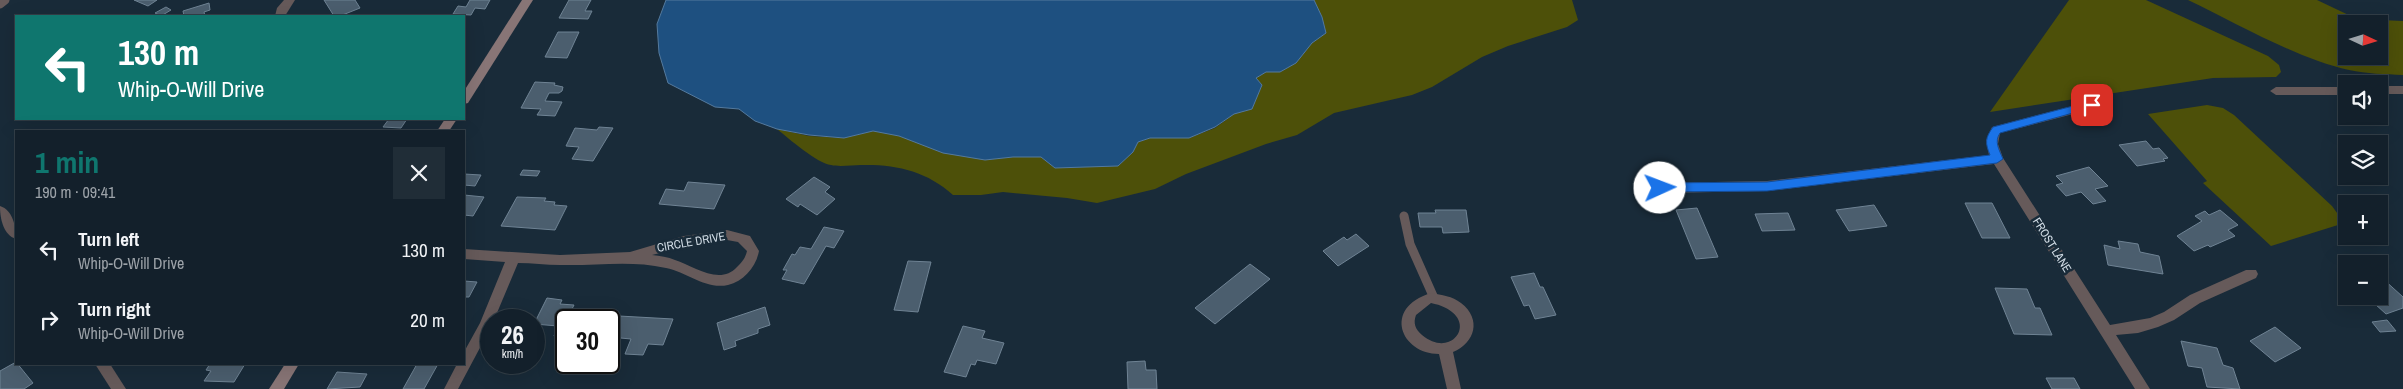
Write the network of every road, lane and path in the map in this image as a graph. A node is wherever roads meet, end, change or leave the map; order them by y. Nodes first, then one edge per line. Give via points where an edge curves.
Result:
1 (5, 0) edge
2 (290, 0) edge
3 (528, 0) edge
4 (0, 4) edge
5 (280, 15) edge
6 (469, 84) edge
7 (2388, 90) edge
8 (2403, 90) edge
9 (2276, 91) dead end
10 (2338, 91) edge
11 (465, 97) edge
12 (2092, 105) dead end
13 (1997, 159) junction
14 (1660, 188) dead end
15 (0, 210) edge
16 (1404, 216) dead end
17 (15, 232) edge
18 (465, 254) edge
19 (630, 257) junction
20 (513, 259) junction
21 (2250, 274) dead end
22 (1434, 298) junction
23 (2106, 331) junction
24 (1445, 348) junction
25 (465, 363) edge
26 (103, 365) edge
27 (291, 365) edge
28 (464, 365) edge
29 (119, 389) edge
30 (276, 389) edge
31 (451, 389) edge
32 (1454, 389) edge
33 (2143, 389) edge

1 - 4 lane
2 - 5 street
3 - 6 main road
6 - 11 main road
7 - 8 street
9 - 10 street
12 - 13 street via 1996,130 1991,137 1991,145
13 - 14 street via 1767,186
13 - 23 street, FROST LANE
15 - 17 street
16 - 22 lane via 1410,244
18 - 20 street, CIRCLE DRIVE
19 - 19 street, CIRCLE DRIVE via 670,263 708,280 720,281 733,278 744,270 753,251 746,239 725,235 670,244
19 - 20 street, CIRCLE DRIVE
20 - 25 street via 486,324
21 - 23 street via 2153,323
22 - 24 street via 1456,305 1468,323 1464,338
22 - 24 street via 1414,305 1408,314 1408,326 1424,344
23 - 33 street, FROST LANE
24 - 32 street
26 - 29 street
27 - 30 main road
28 - 31 street

